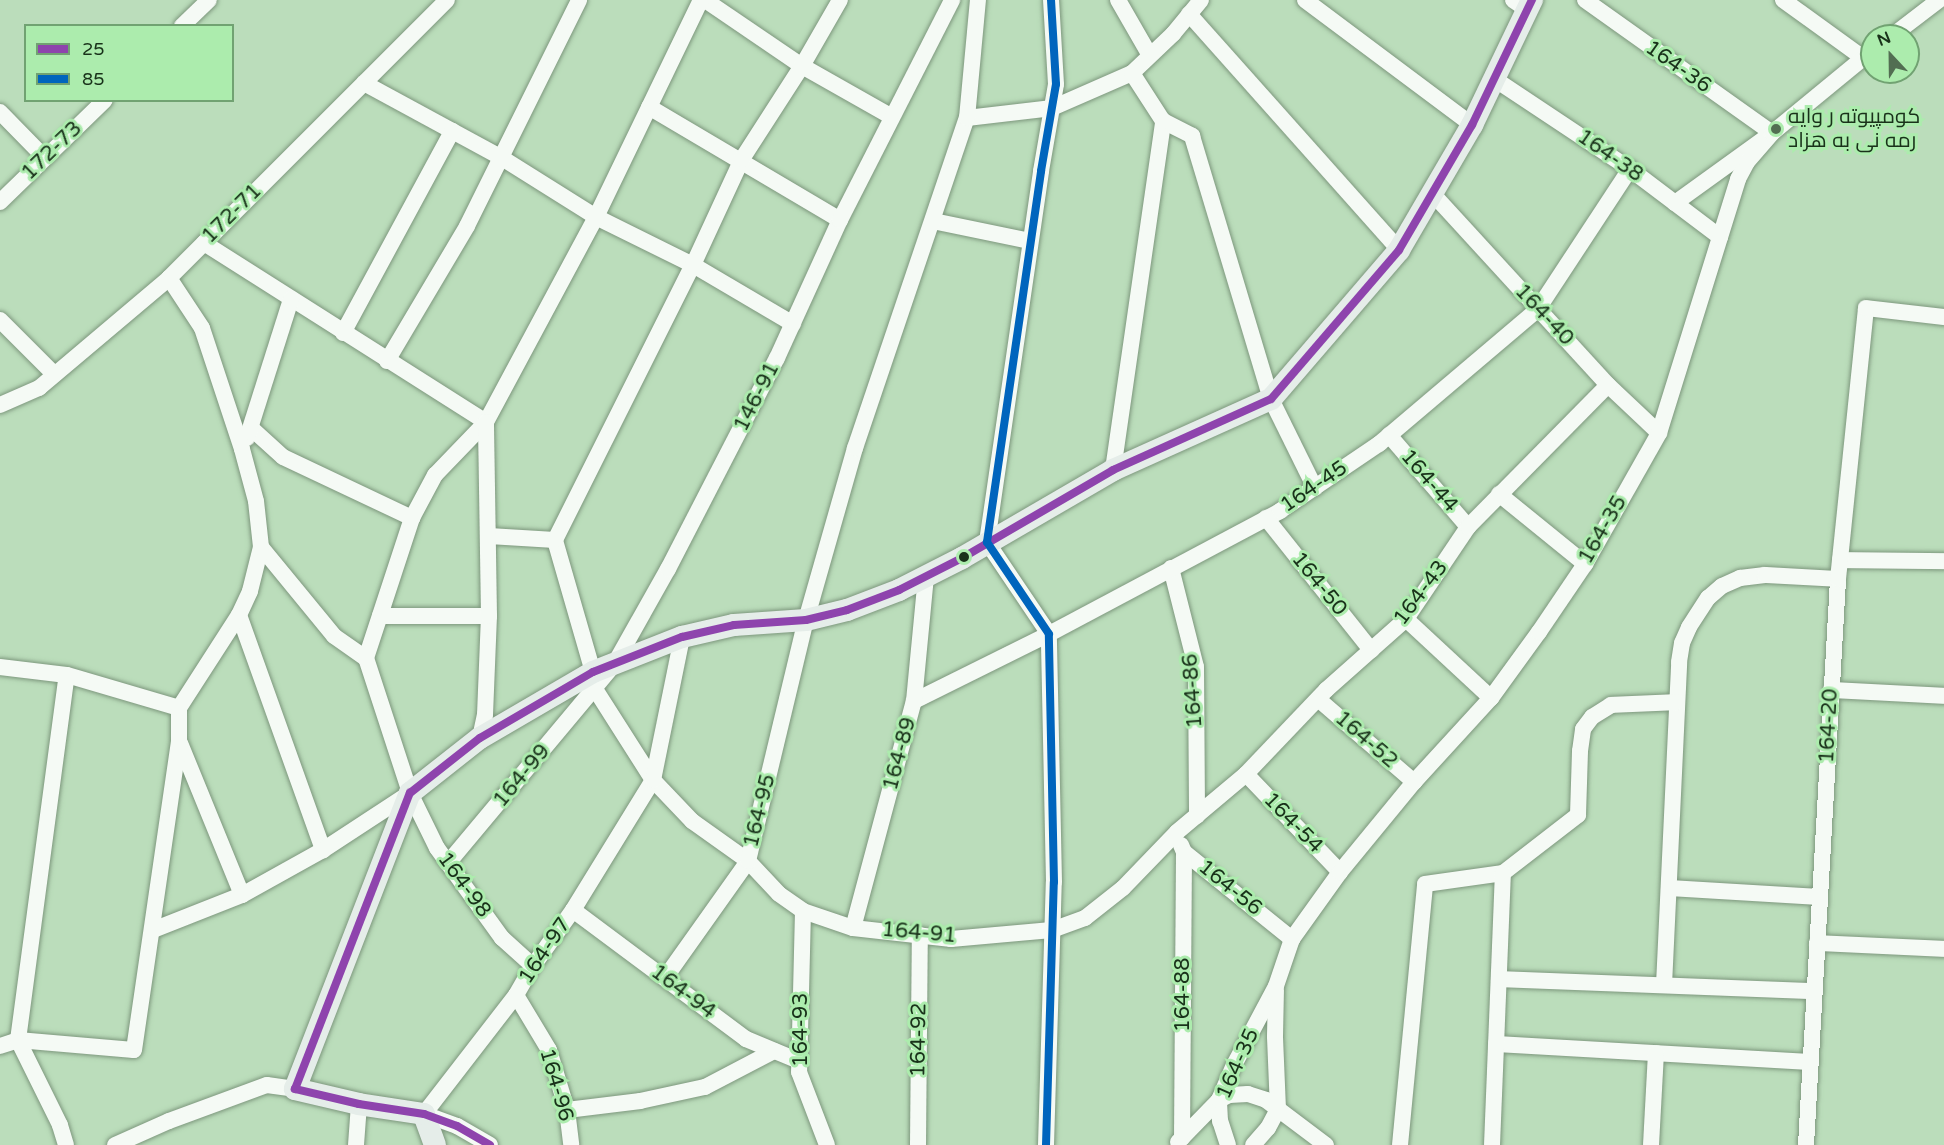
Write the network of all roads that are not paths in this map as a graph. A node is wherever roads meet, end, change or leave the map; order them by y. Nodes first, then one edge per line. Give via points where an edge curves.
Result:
1 (209, 0) edge
2 (447, 0) edge
3 (579, 0) edge
4 (703, 0) edge
5 (840, 0) edge
6 (951, 0) edge
7 (978, 0) edge
8 (1051, 0) edge
9 (1118, 0) edge
10 (1201, 0) edge
11 (1305, 0) edge
12 (1585, 0) edge
13 (1783, 0) edge
14 (1940, 0) edge
15 (1524, 3) edge
16 (1189, 14) junction
17 (184, 24) edge
18 (1908, 24) edge
19 (1860, 49) edge
20 (1149, 54) junction
21 (1860, 61) edge
22 (802, 66) junction
23 (1132, 73) junction
24 (1496, 80) junction
25 (364, 83) junction
26 (103, 102) edge
27 (649, 107) junction
28 (1052, 108) junction
29 (0, 112) edge
30 (892, 117) junction
31 (966, 118) junction
32 (1163, 121) junction
33 (1472, 125) junction
34 (452, 131) junction
35 (1772, 133) junction
36 (45, 158) junction
37 (502, 158) junction
38 (742, 159) junction
39 (1630, 169) junction
40 (1432, 193) junction
41 (0, 202) edge
42 (1675, 203) junction
43 (596, 217) junction
44 (840, 220) junction
45 (933, 221) junction
46 (1720, 237) junction
47 (1030, 241) junction
48 (204, 243) junction
49 (1399, 250) junction
50 (693, 265) junction
51 (169, 278) junction
52 (291, 299) junction
53 (1538, 309) junction
54 (1944, 317) edge
55 (0, 320) edge
56 (793, 324) junction
57 (343, 333) junction
58 (387, 361) junction
59 (54, 374) junction
60 (1608, 385) junction
61 (1270, 399) junction
62 (0, 405) edge
63 (486, 422) junction
64 (251, 429) junction
65 (1659, 433) junction
66 (1389, 435) junction
67 (242, 448) junction
68 (1113, 470) junction
69 (1315, 488) junction
70 (1499, 494) junction
71 (412, 518) junction
72 (1266, 518) junction
73 (1468, 527) junction
74 (489, 536) junction
75 (555, 540) junction
76 (987, 542) junction
77 (261, 547) junction
78 (1840, 560) junction
79 (1944, 561) edge
80 (1585, 564) junction
81 (1171, 568) junction
82 (926, 577) junction
83 (1838, 579) junction
84 (239, 615) junction
85 (380, 616) junction
86 (489, 616) junction
87 (1406, 619) junction
88 (806, 620) junction
89 (1049, 634) junction
90 (682, 637) junction
91 (1371, 650) junction
92 (366, 658) junction
93 (615, 663) junction
94 (0, 667) edge
95 (67, 675) junction
96 (594, 681) junction
97 (1832, 690) junction
98 (1944, 696) edge
99 (1491, 698) junction
100 (1318, 699) junction
101 (914, 701) junction
102 (1677, 702) junction
103 (179, 708) junction
104 (480, 738) junction
105 (180, 742) junction
106 (1246, 774) junction
107 (653, 780) junction
108 (1414, 782) junction
109 (410, 793) junction
110 (1197, 816) junction
111 (1177, 832) junction
112 (323, 850) junction
113 (1184, 852) junction
114 (748, 861) junction
115 (448, 863) junction
116 (1340, 872) junction
117 (1503, 873) junction
118 (1669, 888) junction
119 (242, 895) junction
120 (1820, 897) junction
121 (573, 910) junction
122 (803, 911) junction
123 (853, 927) junction
124 (153, 930) junction
125 (1052, 930) junction
126 (920, 935) junction
127 (1292, 939) junction
128 (1817, 943) junction
129 (1944, 949) edge
130 (533, 966) junction
131 (665, 978) junction
132 (1499, 979) junction
133 (1276, 986) junction
134 (1664, 986) junction
135 (1814, 991) junction
136 (516, 995) junction
137 (0, 1032) edge
138 (18, 1040) junction
139 (1496, 1044) junction
140 (0, 1046) edge
141 (774, 1051) junction
142 (1656, 1053) junction
143 (799, 1061) junction
144 (1810, 1062) junction
145 (294, 1089) junction
146 (1219, 1100) junction
147 (359, 1104) junction
148 (1278, 1109) junction
149 (567, 1110) junction
150 (424, 1114) junction
151 (1179, 1142) edge
152 (66, 1145) edge
153 (115, 1145) edge
154 (356, 1145) edge
155 (435, 1145) edge
156 (490, 1145) edge
157 (571, 1145) edge
158 (827, 1145) edge
159 (918, 1145) edge
160 (1046, 1145) edge
161 (1228, 1145) edge
162 (1253, 1145) edge
163 (1326, 1145) edge
164 (1400, 1145) edge
165 (1492, 1145) edge
166 (1651, 1145) edge
167 (1806, 1145) edge

1 - 17 street
2 - 25 street, 172-71
3 - 37 street
4 - 22 street
4 - 27 street
5 - 22 street
6 - 30 street, 146-91
7 - 31 street, 164-95
8 - 28 street via 1056,84
9 - 20 street
10 - 16 street
11 - 33 street
12 - 35 street, 164-36
13 - 19 street
14 - 18 street
15 - 24 street
16 - 20 street
16 - 49 street
20 - 23 street
21 - 35 street, 164-35
22 - 30 street
22 - 38 street
23 - 28 street
23 - 32 street
24 - 33 street
24 - 39 street, 164-38
25 - 34 street
25 - 48 street, 172-71
26 - 36 street, 172-73
27 - 38 street
27 - 43 street
28 - 31 street
28 - 47 street
29 - 36 street
30 - 44 street, 146-91
31 - 45 street, 164-95
32 - 61 street via 1192,136
32 - 68 street
33 - 40 street
34 - 37 street
34 - 57 street
35 - 42 street
35 - 46 street, 164-35 via 1757,148 1738,179
36 - 41 street, 172-73
37 - 43 street
37 - 58 street via 467,226
38 - 44 street
38 - 50 street
39 - 42 street, 164-38
39 - 53 street, 164-45
40 - 49 street
40 - 53 street, 164-40
42 - 46 street, 164-38
43 - 50 street
43 - 63 street
44 - 56 street, 146-91
45 - 47 street
45 - 88 street, 164-95 via 855,448
46 - 65 street, 164-35
47 - 76 street
48 - 51 street, 172-71
48 - 52 street
49 - 61 street
50 - 56 street
50 - 75 street
51 - 59 street, 172-71
51 - 67 street via 202,328
52 - 57 street
52 - 64 street
53 - 60 street, 164-40
53 - 66 street, 164-45
54 - 78 street, 164-20 via 1866,308
55 - 59 street
56 - 93 street, 146-91
57 - 58 street
58 - 63 street
59 - 62 street, 172-71 via 39,388
60 - 65 street, 164-40
60 - 70 street, 164-43
61 - 68 street
61 - 69 street
63 - 71 street via 435,475
63 - 74 street
64 - 67 street
64 - 71 street via 283,457
65 - 80 street, 164-35
66 - 69 street, 164-45
66 - 73 street, 164-44
67 - 77 street via 256,501
68 - 76 street
69 - 72 street, 164-45
70 - 73 street, 164-43
70 - 80 street
71 - 85 street
72 - 81 street, 164-45
72 - 91 street, 164-50
73 - 87 street, 164-43
74 - 75 street
74 - 86 street
75 - 96 street
76 - 82 street
76 - 89 street
77 - 84 street via 250,591
77 - 92 street via 334,636
78 - 79 street
78 - 83 street, 164-20
80 - 99 street, 164-35
81 - 89 street, 164-45
81 - 110 street, 164-86 via 1196,668
82 - 88 street via 847,610
82 - 101 street, 164-89
83 - 97 street, 164-20
83 - 102 street via 1765,575 1740,578 1722,586 1697,613 1682,643
84 - 103 street
84 - 112 street
85 - 86 street
85 - 92 street
86 - 104 street via 485,715
87 - 91 street, 164-43
87 - 99 street
88 - 90 street via 734,625
88 - 114 street, 164-95
89 - 101 street, 164-45
89 - 125 street
90 - 93 street
90 - 107 street
91 - 100 street, 164-43
92 - 109 street, 164-98
93 - 96 street
94 - 95 street
95 - 103 street
95 - 138 street
96 - 104 street
96 - 107 street
96 - 115 street, 164-99
97 - 98 street
97 - 120 street, 164-20
99 - 108 street, 164-35
100 - 106 street, 164-43
100 - 108 street, 164-52
101 - 123 street, 164-89
102 - 117 street via 1611,705 1592,717 1583,729 1578,815
102 - 118 street
103 - 105 street
104 - 109 street
105 - 119 street
105 - 124 street
106 - 110 street, 164-43
106 - 116 street, 164-54
107 - 114 street, 164-91 via 692,821
107 - 121 street, 164-97
108 - 116 street, 164-35
109 - 112 street
109 - 115 street, 164-98
109 - 145 street
110 - 111 street, 164-91
111 - 113 street, 164-56
111 - 125 street, 164-91 via 1095,911
112 - 119 street
113 - 127 street, 164-56
113 - 151 street, 164-88
114 - 122 street, 164-91 via 779,894
114 - 131 street, 164-95
115 - 130 street, 164-98 via 502,938
116 - 127 street, 164-35
117 - 132 street
117 - 164 street via 1425,884
118 - 120 street
118 - 134 street
119 - 124 street
120 - 128 street, 164-20
121 - 130 street, 164-97
121 - 131 street, 164-94
122 - 123 street, 164-91
122 - 143 street, 164-93
123 - 126 street, 164-91
124 - 138 street via 134,1050
125 - 126 street, 164-91 via 951,939
125 - 160 street
126 - 159 street, 164-92
127 - 133 street, 164-35
128 - 129 street
128 - 135 street, 164-20
130 - 136 street, 164-97
131 - 141 street, 164-94 via 746,1039
132 - 134 street
132 - 139 street
133 - 146 street, 164-35
133 - 148 street, 164-35
134 - 135 street
135 - 144 street, 164-20
136 - 149 street, 164-96 via 549,1050
136 - 150 street, 164-97
137 - 138 street
138 - 140 street
138 - 152 street
139 - 142 street
139 - 165 street
141 - 143 street, 164-94
141 - 149 street, 164-93 via 705,1087 640,1101
142 - 144 street
142 - 166 street
143 - 158 street, 164-93 via 799,1072
144 - 167 street, 164-20
145 - 147 street
145 - 153 street via 267,1084 169,1120
146 - 148 street via 1248,1094
146 - 151 street
146 - 161 street, 164-35
147 - 150 street
147 - 154 street
148 - 162 street
148 - 163 street
149 - 157 street, 164-96
150 - 155 street
150 - 156 street via 457,1126

